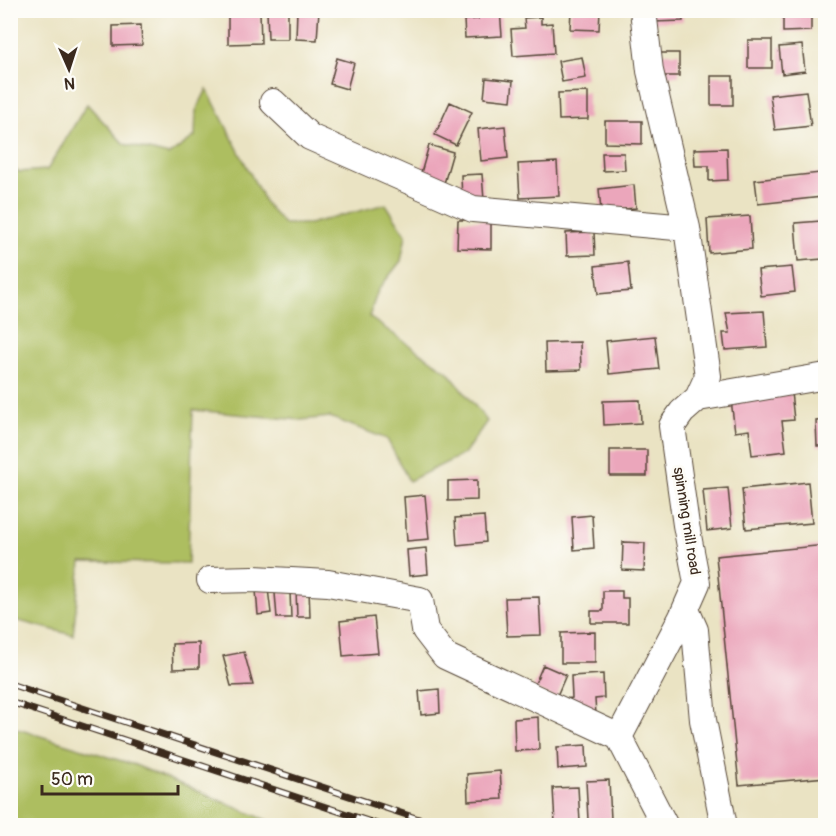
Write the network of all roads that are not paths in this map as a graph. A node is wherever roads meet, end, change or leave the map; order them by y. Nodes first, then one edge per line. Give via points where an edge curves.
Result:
1 (643, 10) edge
2 (273, 102) dead end
3 (687, 228) junction
4 (825, 376) edge
5 (698, 398) junction
6 (210, 580) dead end
7 (682, 617) junction
8 (619, 737) junction
9 (665, 825) edge
10 (724, 825) edge

1 - 3 street via 650,71
2 - 3 street via 310,137 473,209
3 - 5 street via 708,376
4 - 5 street
5 - 7 street, spinning mill road via 672,426 697,583
6 - 8 street via 328,583 420,600 425,630 445,656
7 - 8 street, spinning mill road
7 - 10 street via 687,612 695,630 703,720
8 - 9 street

